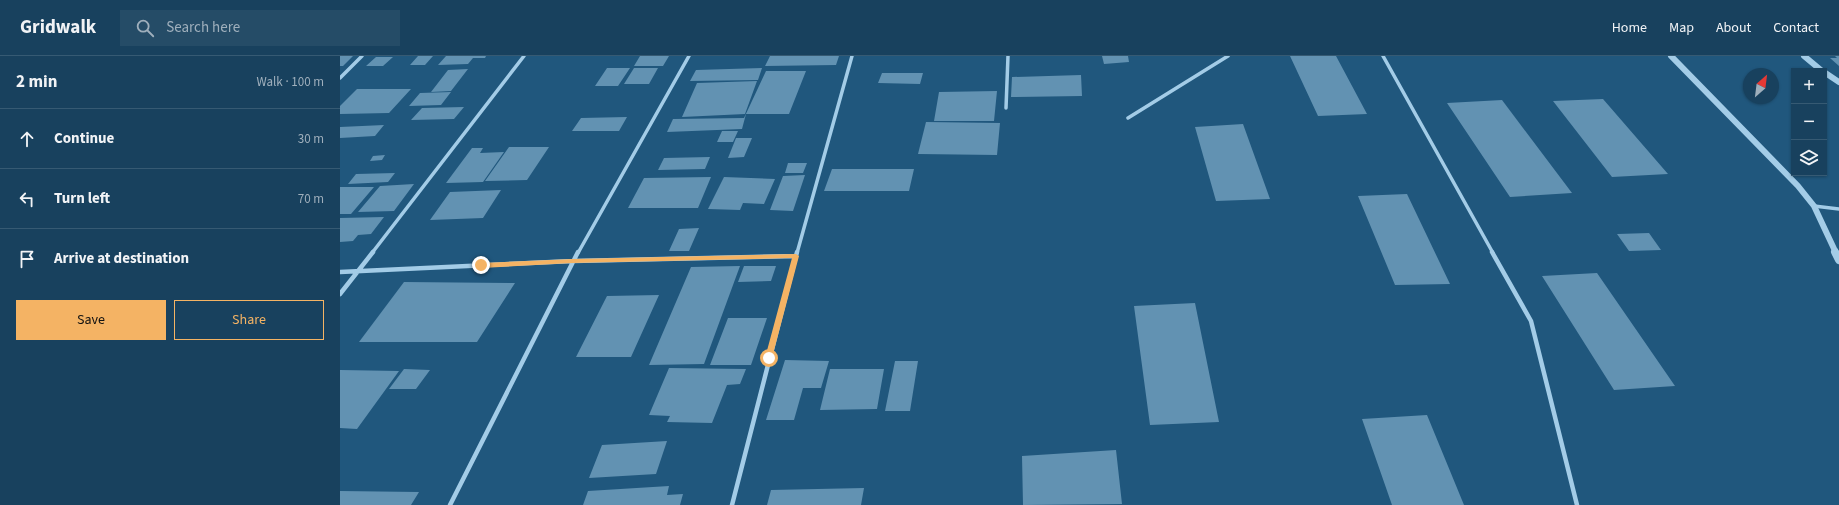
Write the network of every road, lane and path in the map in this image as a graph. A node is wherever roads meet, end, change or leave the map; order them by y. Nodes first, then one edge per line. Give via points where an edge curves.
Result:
1 (362, 56) edge
2 (524, 56) edge
3 (689, 56) edge
4 (852, 56) edge
5 (1008, 56) edge
6 (1228, 56) edge
7 (1383, 56) edge
8 (1671, 56) edge
9 (1804, 56) edge
10 (1818, 68) edge
11 (1827, 74) edge
12 (340, 78) edge
13 (1839, 82) edge
14 (1006, 108) dead end
15 (1128, 118) dead end
16 (1814, 206) junction
17 (1839, 209) edge
18 (796, 256) junction
19 (1839, 260) edge
20 (573, 261) junction
21 (340, 272) edge
22 (357, 272) junction
23 (340, 294) edge
24 (450, 505) edge
25 (732, 505) edge
26 (1577, 505) edge

1 - 12 street
2 - 22 street
3 - 20 street
4 - 18 street
5 - 14 street
6 - 15 street
7 - 26 street via 1531,321
8 - 16 street via 1798,186
9 - 10 street
11 - 13 street
16 - 17 street
16 - 19 street
18 - 20 street
18 - 25 street
20 - 22 street
20 - 24 street
21 - 22 street
22 - 23 street

